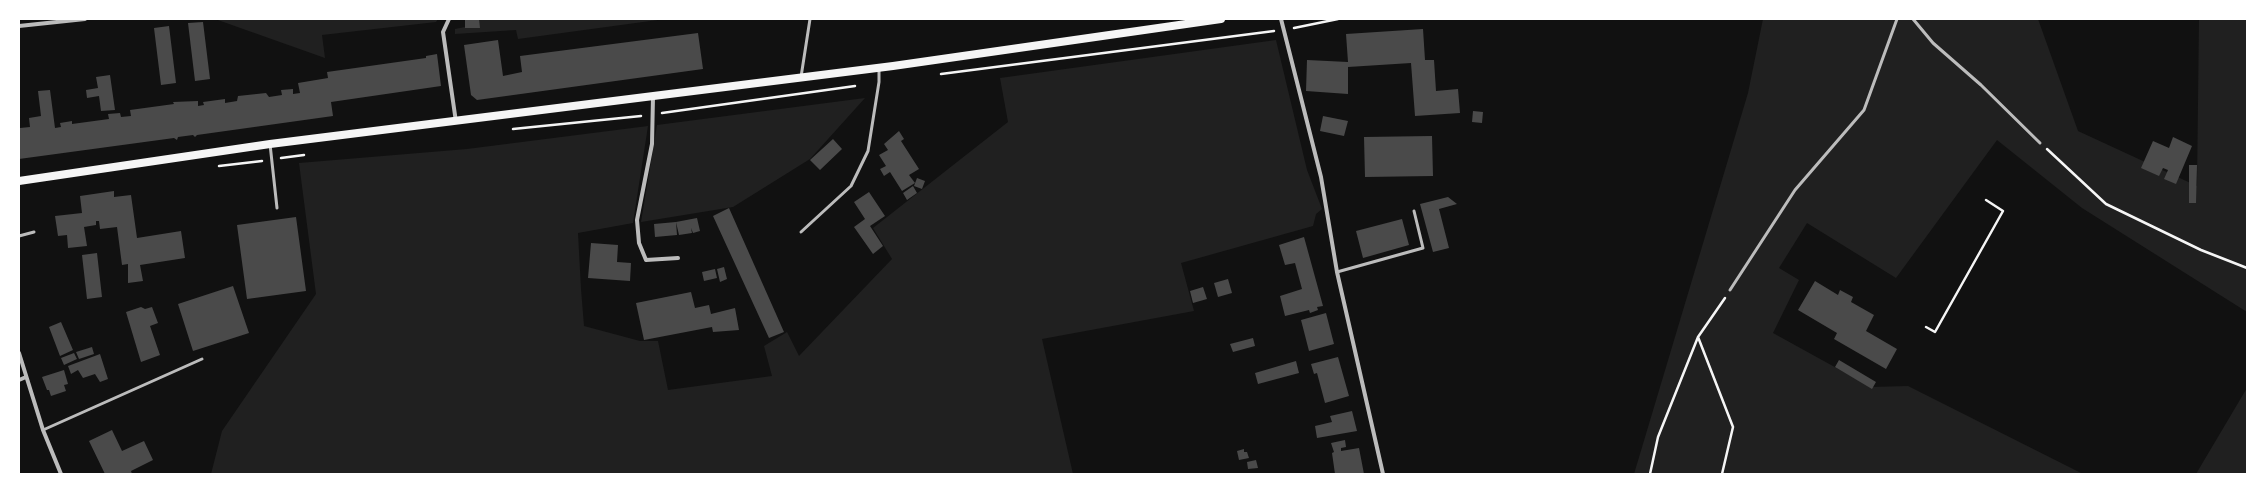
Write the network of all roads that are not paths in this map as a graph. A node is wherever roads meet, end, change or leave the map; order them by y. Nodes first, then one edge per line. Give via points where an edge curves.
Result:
1 (85, 19) edge
2 (449, 19) edge
3 (810, 19) edge
4 (1221, 19) edge
5 (1281, 19) edge
6 (1896, 19) edge
7 (1913, 19) edge
8 (19, 26) edge
9 (879, 68) junction
10 (801, 76) junction
11 (653, 97) junction
12 (456, 122) junction
13 (2040, 143) road end
14 (270, 144) junction
15 (19, 181) edge
16 (277, 208) dead end
17 (1414, 211) dead end
18 (34, 232) dead end
19 (801, 232) dead end
20 (19, 236) edge
21 (678, 258) dead end
22 (1338, 272) junction
23 (1730, 290) road end
24 (19, 353) edge
25 (202, 359) dead end
26 (26, 377) junction
27 (19, 380) edge
28 (43, 430) junction
29 (61, 474) edge
30 (1383, 474) edge

1 - 8 street
2 - 12 street via 443,32
3 - 10 lane
4 - 9 main road
5 - 22 street via 1321,177
6 - 23 lane via 1864,110 1795,190
7 - 13 lane via 1932,43 1981,85
9 - 10 main road
9 - 19 lane via 868,151 851,186
10 - 11 main road
11 - 12 main road
11 - 21 street via 652,144 637,220 639,243 646,260
12 - 14 main road
14 - 15 main road
14 - 16 lane
17 - 22 lane via 1423,248
18 - 20 lane
22 - 30 street
24 - 26 street
25 - 28 lane
26 - 27 street
26 - 28 street
28 - 29 street

